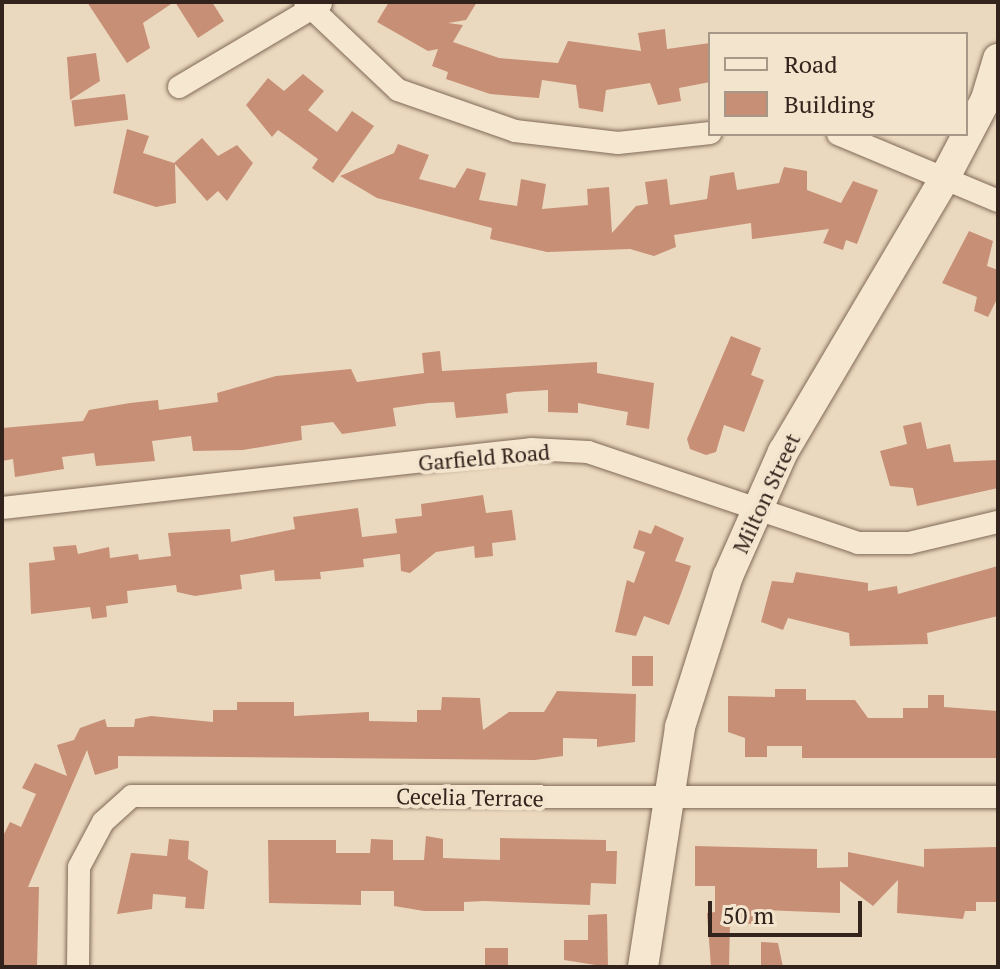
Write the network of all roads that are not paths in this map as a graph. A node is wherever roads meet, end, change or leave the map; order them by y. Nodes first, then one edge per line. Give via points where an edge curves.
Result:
1 (312, 5) edge
2 (998, 59) edge
3 (179, 87) dead end
4 (968, 126) edge
5 (708, 133) edge
6 (842, 136) edge
7 (963, 136) edge
8 (943, 181) junction
9 (998, 201) edge
10 (2, 508) edge
11 (755, 511) junction
12 (998, 522) edge
13 (998, 797) edge
14 (665, 799) junction
15 (78, 967) edge
16 (643, 967) edge

1 - 3 street
1 - 5 street via 398,90 515,131 618,143
2 - 4 main road, Milton Street
6 - 8 street
7 - 8 main road, Milton Street
8 - 9 street
8 - 11 main road, Milton Street via 819,384
10 - 11 street, Garfield Road via 531,449 588,452
11 - 12 street, Garfield Road via 858,543 909,543
11 - 14 main road, Milton Street via 706,634
13 - 14 street, Cecelia Terrace
14 - 15 street, Cecelia Terrace via 132,796 103,822 79,867
14 - 16 main road, Milton Street

